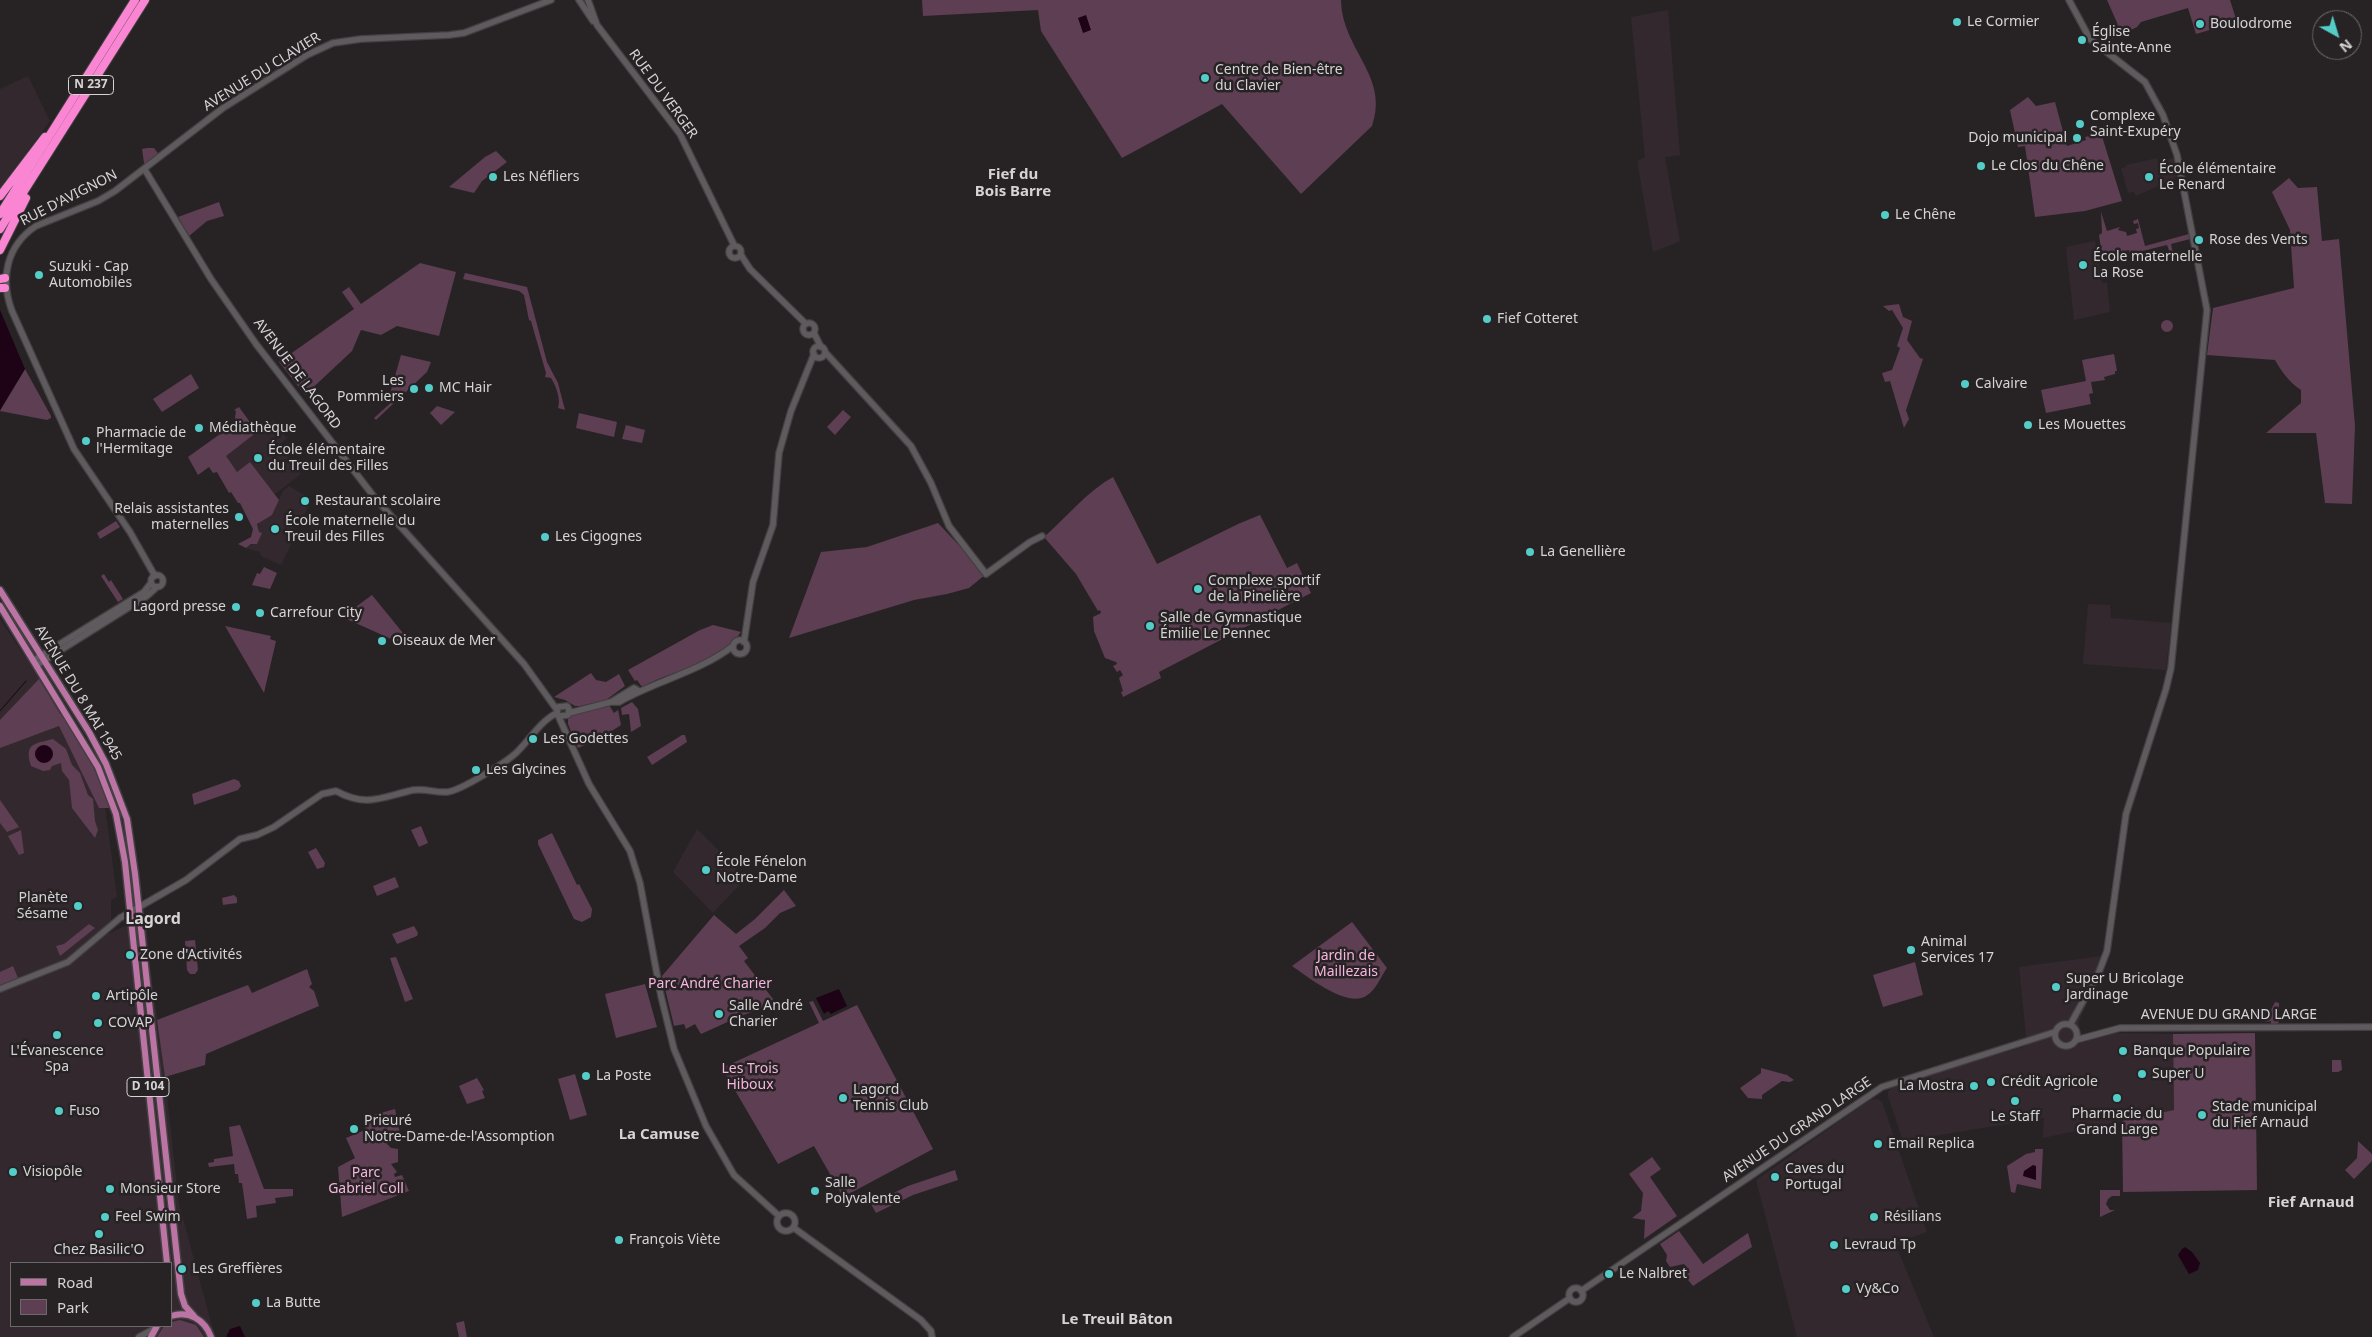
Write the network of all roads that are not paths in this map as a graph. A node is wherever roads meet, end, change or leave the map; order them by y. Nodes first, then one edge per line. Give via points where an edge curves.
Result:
1 (136, 0) edge
2 (145, 0) edge
3 (551, 0) edge
4 (579, 0) edge
5 (588, 0) edge
6 (2069, 0) edge
7 (597, 25) junction
8 (60, 121) junction
9 (145, 170) junction
10 (37, 171) junction
11 (0, 196) edge
12 (0, 214) edge
13 (0, 229) edge
14 (733, 246) junction
15 (0, 250) edge
16 (738, 256) junction
17 (2, 279) edge
18 (2, 288) edge
19 (805, 326) junction
20 (812, 334) junction
21 (820, 352) junction
22 (1042, 536) dead end
23 (154, 576) junction
24 (154, 585) junction
25 (0, 590) edge
26 (0, 606) edge
27 (742, 641) junction
28 (734, 649) junction
29 (43, 658) junction
30 (35, 663) junction
31 (562, 712) junction
32 (138, 907) junction
33 (130, 911) junction
34 (0, 989) edge
35 (2070, 1024) junction
36 (2372, 1027) edge
37 (2077, 1032) junction
38 (2053, 1035) junction
39 (2088, 1038) junction
40 (2076, 1040) junction
41 (780, 1216) junction
42 (794, 1228) junction
43 (167, 1262) edge
44 (172, 1316) edge
45 (194, 1316) junction
46 (156, 1327) edge
47 (139, 1337) edge
48 (151, 1337) edge
49 (211, 1337) edge
50 (932, 1337) edge
51 (1513, 1337) edge

1 - 8 highway, N 237
2 - 10 highway, N 237
3 - 9 street, AVENUE DU CLAVIER via 464,33 333,43 223,108
4 - 7 street
5 - 7 street, RUE DU VERGER
6 - 35 street via 2090,38 2145,82 2153,93 2177,155 2208,310 2169,681 2126,814 2107,950 2099,972
7 - 14 street, RUE DU VERGER via 680,134
8 - 11 highway
8 - 12 highway, N 237
9 - 17 street, RUE D'AVIGNON via 98,201 27,232 14,246
9 - 31 street, AVENUE DE LAGORD via 211,279 256,344 374,498 524,664
10 - 13 highway, N 237
10 - 15 highway
14 - 16 street via 740,247
14 - 16 street via 730,255
16 - 19 street
17 - 18 street, RUE D'AVIGNON
18 - 23 street, RUE D'AVIGNON via 60,422
19 - 20 street via 805,333
19 - 20 street via 814,326
20 - 21 street
21 - 22 street via 831,358 911,446 949,526 986,574
21 - 27 street via 809,366 779,453 773,525 754,582
23 - 24 street
23 - 24 street, RUE D'AVIGNON via 160,576 163,581 161,586
24 - 29 street via 147,596
25 - 29 main road, AVENUE DU 8 MAI 1945 / D 104
26 - 30 main road, AVENUE DU 8 MAI 1945 / D 104
27 - 28 street
27 - 28 street via 747,646 745,652 739,654
28 - 31 street via 639,691 634,688 611,702
29 - 30 street
29 - 32 main road, AVENUE DU 8 MAI 1945 / D 104 via 93,738 115,784 128,826
30 - 33 main road, AVENUE DU 8 MAI 1945 / D 104 via 88,748 106,787 122,842
31 - 32 street via 549,718 500,765 449,792 412,790 374,801 349,798 336,791 327,792 274,827 256,836 240,838 186,880
31 - 41 street, AVENUE DE LAGORD via 564,725 588,784 616,826 636,868 674,1049 706,1126 734,1174
32 - 33 street
32 - 45 main road, AVENUE DU 8 MAI 1945 / D 104 via 181,1294 185,1306
33 - 34 street via 68,962
33 - 43 main road, AVENUE DU 8 MAI 1945 / D 104
35 - 37 street
35 - 38 street via 2062,1024
36 - 39 street, AVENUE DU GRAND LARGE via 2120,1028
37 - 39 street
37 - 40 street
38 - 40 street via 2065,1047
38 - 51 street, AVENUE DU GRAND LARGE via 1882,1087 1581,1291 1580,1300 1570,1298
39 - 40 street, AVENUE DU GRAND LARGE
41 - 42 street via 784,1213 792,1215
41 - 42 street via 777,1224 782,1230 787,1232
42 - 50 street via 921,1320
44 - 45 main road
45 - 49 main road, AVENUE DU 8 MAI 1945 via 203,1323
46 - 47 street
46 - 48 main road

